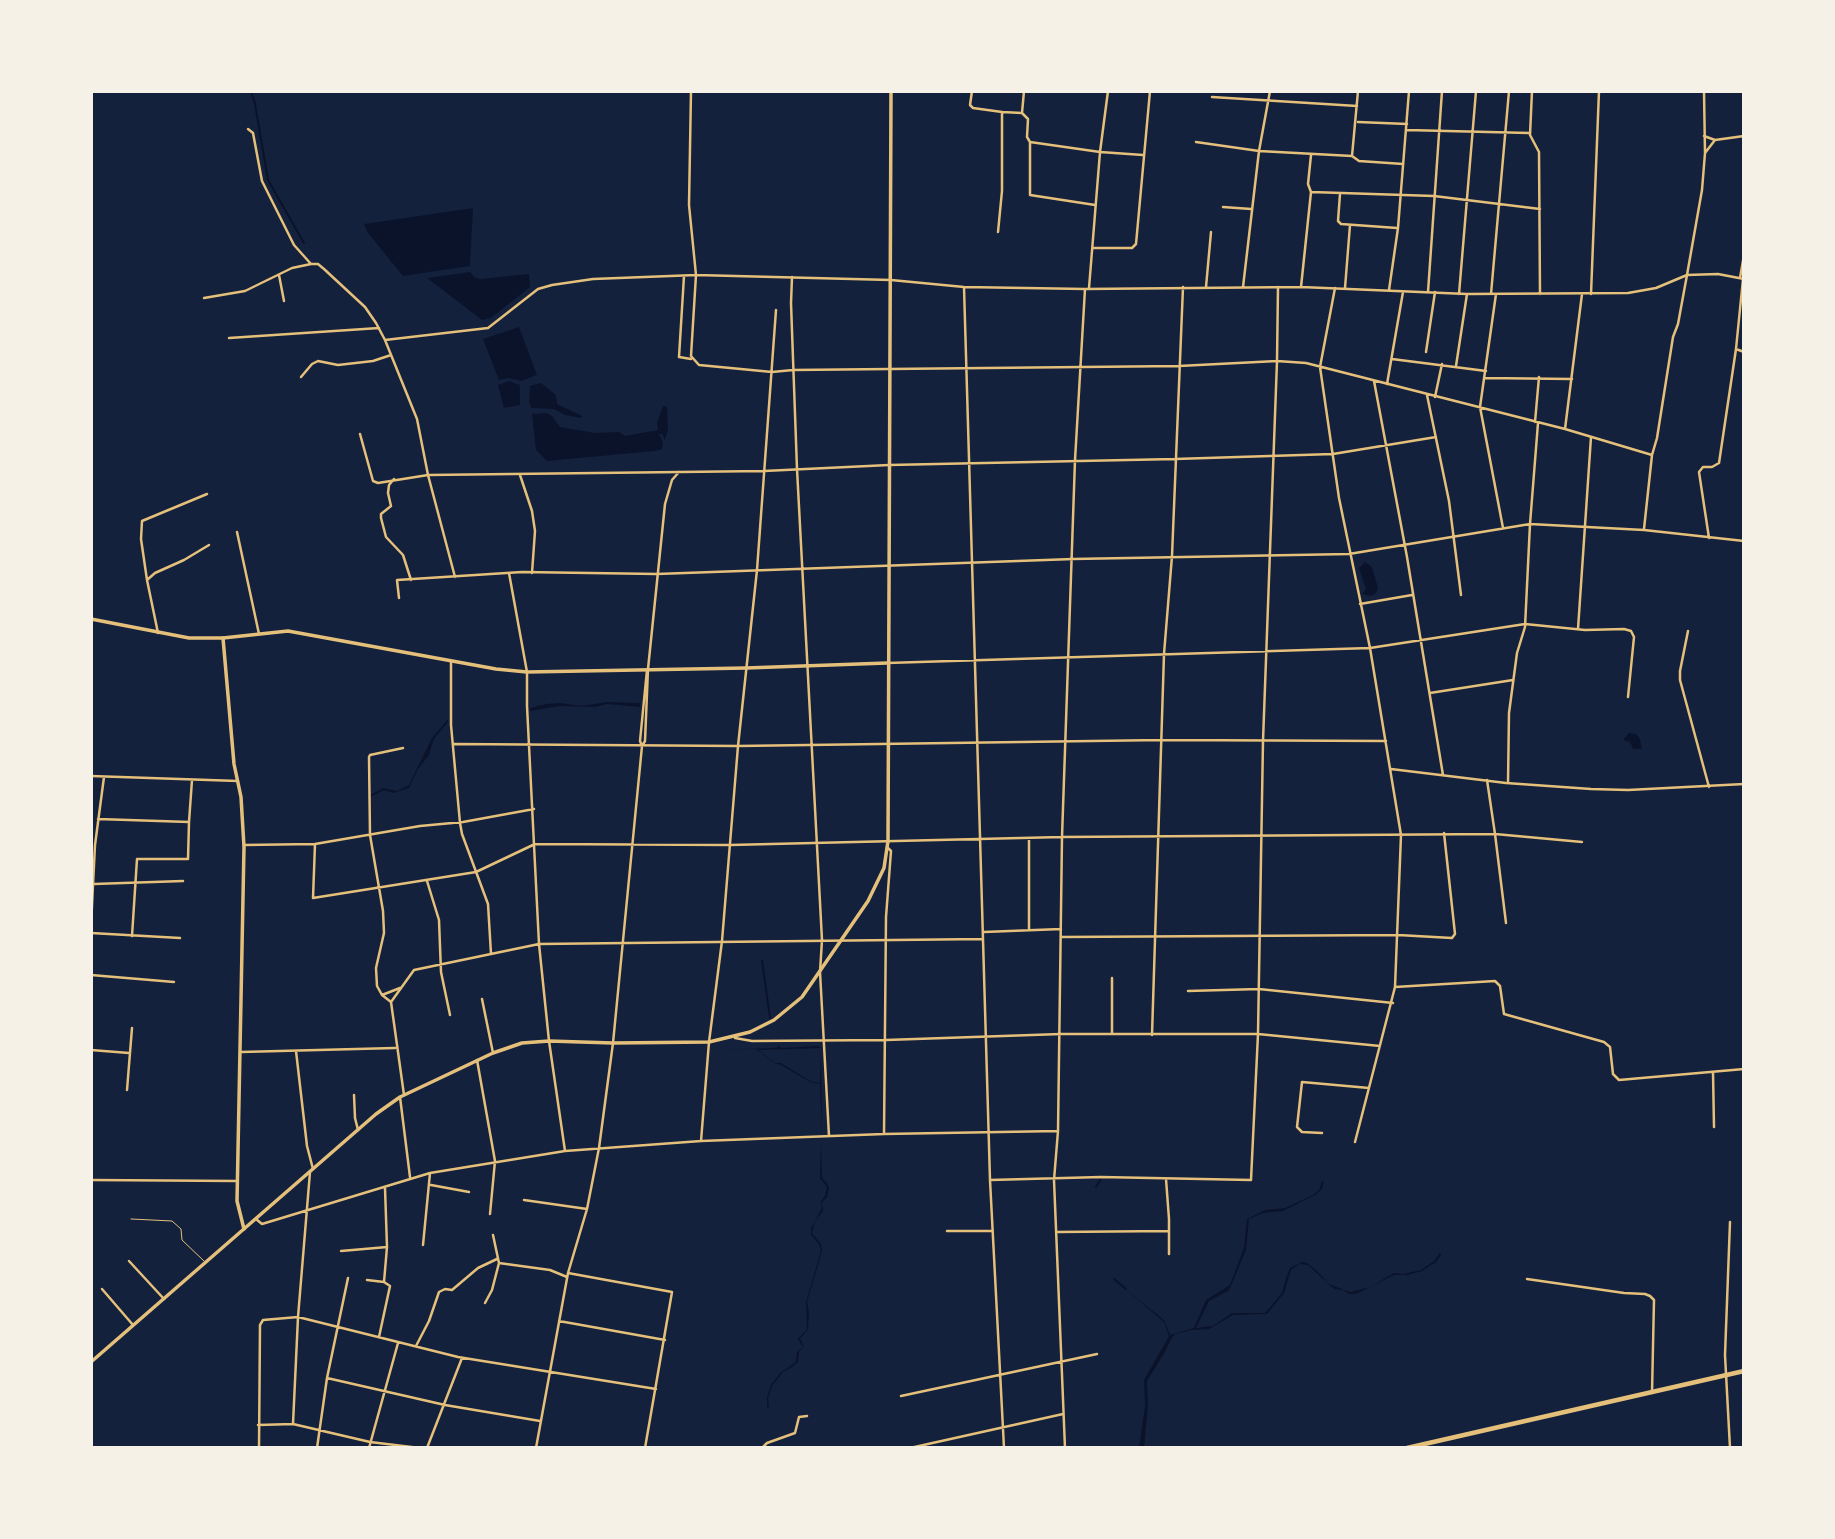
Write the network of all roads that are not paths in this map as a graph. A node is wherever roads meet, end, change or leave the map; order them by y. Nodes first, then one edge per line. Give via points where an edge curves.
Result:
1 (691, 91) edge
2 (891, 91) edge
3 (972, 91) edge
4 (1024, 91) edge
5 (1108, 91) edge
6 (1150, 91) edge
7 (1270, 91) edge
8 (1358, 91) edge
9 (1409, 91) edge
10 (1442, 91) edge
11 (1476, 91) edge
12 (1509, 91) edge
13 (1532, 91) edge
14 (1599, 91) edge
15 (1704, 91) edge
16 (1212, 97) dead end
17 (1268, 102) junction
18 (1357, 106) junction
19 (1002, 112) junction
20 (1021, 113) junction
21 (1356, 122) junction
22 (1407, 124) junction
23 (248, 129) dead end
24 (1406, 130) junction
25 (1439, 130) junction
26 (1473, 131) junction
27 (1505, 132) junction
28 (1530, 133) junction
29 (1704, 136) junction
30 (1744, 136) edge
31 (1715, 139) junction
32 (1030, 142) junction
33 (1196, 142) dead end
34 (1259, 150) junction
35 (1100, 152) junction
36 (1705, 153) junction
37 (1311, 154) junction
38 (1143, 155) junction
39 (1352, 156) junction
40 (1403, 164) junction
41 (1311, 192) junction
42 (1340, 194) junction
43 (1400, 196) junction
44 (1434, 197) junction
45 (1466, 200) junction
46 (1499, 203) junction
47 (1095, 205) junction
48 (1223, 207) dead end
49 (1251, 209) junction
50 (1540, 209) junction
51 (1350, 225) junction
52 (1398, 228) junction
53 (998, 232) dead end
54 (1211, 232) dead end
55 (1093, 248) junction
56 (1744, 255) edge
57 (311, 264) junction
58 (279, 275) junction
59 (696, 275) junction
60 (1687, 275) junction
61 (684, 276) junction
62 (792, 277) junction
63 (1742, 279) edge
64 (891, 280) junction
65 (964, 287) junction
66 (1183, 287) junction
67 (1206, 287) junction
68 (1243, 287) junction
69 (1278, 287) junction
70 (1301, 287) junction
71 (1335, 288) junction
72 (1345, 288) junction
73 (1087, 289) junction
74 (1389, 290) junction
75 (1403, 292) junction
76 (1428, 292) junction
77 (1435, 292) junction
78 (1459, 294) junction
79 (1467, 294) junction
80 (1491, 294) junction
81 (1496, 294) junction
82 (1541, 294) junction
83 (1582, 294) junction
84 (1591, 294) junction
85 (204, 298) dead end
86 (284, 301) dead end
87 (776, 310) dead end
88 (379, 327) junction
89 (229, 338) dead end
90 (385, 340) junction
91 (1736, 349) junction
92 (1426, 352) dead end
93 (1744, 352) edge
94 (391, 355) junction
95 (691, 359) junction
96 (1392, 359) junction
97 (1277, 361) junction
98 (1442, 364) junction
99 (1179, 366) junction
100 (1456, 366) junction
101 (965, 367) junction
102 (1080, 367) junction
103 (1320, 367) junction
104 (890, 369) junction
105 (793, 370) junction
106 (1486, 371) junction
107 (772, 372) junction
108 (301, 377) dead end
109 (1539, 377) junction
110 (1484, 379) junction
111 (1572, 379) junction
112 (1374, 381) junction
113 (1387, 384) junction
114 (1427, 395) junction
115 (1435, 397) junction
116 (1480, 407) junction
117 (1536, 422) junction
118 (1565, 429) junction
119 (360, 434) dead end
120 (1436, 437) junction
121 (1591, 437) junction
122 (1385, 445) junction
123 (1333, 454) junction
124 (1652, 455) junction
125 (1273, 456) junction
126 (1075, 460) junction
127 (1175, 460) junction
128 (969, 464) junction
129 (889, 465) junction
130 (797, 469) junction
131 (764, 471) junction
132 (680, 472) junction
133 (428, 475) junction
134 (520, 475) junction
135 (394, 479) junction
136 (207, 494) dead end
137 (1530, 524) junction
138 (1586, 527) junction
139 (1503, 528) junction
140 (1644, 530) junction
141 (237, 531) dead end
142 (1454, 536) junction
143 (1709, 538) junction
144 (1744, 541) edge
145 (209, 545) dead end
146 (1404, 545) junction
147 (1349, 554) junction
148 (1268, 555) junction
149 (1171, 556) junction
150 (1073, 559) junction
151 (972, 563) junction
152 (889, 566) junction
153 (803, 569) junction
154 (757, 570) junction
155 (509, 573) junction
156 (532, 573) junction
157 (657, 574) junction
158 (455, 578) junction
159 (147, 580) junction
160 (411, 580) junction
161 (1412, 595) junction
162 (1461, 595) dead end
163 (399, 598) dead end
164 (1360, 604) junction
165 (91, 620) edge
166 (1525, 624) junction
167 (1578, 629) junction
168 (1688, 631) dead end
169 (158, 633) junction
170 (259, 634) junction
171 (223, 638) junction
172 (1420, 641) junction
173 (1370, 648) junction
174 (1265, 650) junction
175 (1164, 654) junction
176 (1069, 656) junction
177 (975, 661) junction
178 (451, 662) junction
179 (887, 663) junction
180 (807, 666) junction
181 (746, 668) junction
182 (648, 669) junction
183 (527, 672) junction
184 (1513, 680) junction
185 (1429, 693) junction
186 (1628, 697) dead end
187 (1162, 740) junction
188 (1262, 741) junction
189 (1386, 741) junction
190 (1066, 742) junction
191 (888, 743) junction
192 (454, 744) junction
193 (812, 744) junction
194 (977, 744) junction
195 (530, 745) junction
196 (642, 746) junction
197 (737, 746) junction
198 (403, 748) dead end
199 (1391, 769) junction
200 (1443, 775) junction
201 (91, 776) edge
202 (104, 777) junction
203 (192, 780) junction
204 (1487, 780) junction
205 (238, 781) junction
206 (1508, 783) junction
207 (1744, 784) edge
208 (1709, 787) junction
209 (534, 809) junction
210 (98, 816) junction
211 (189, 818) junction
212 (460, 823) junction
213 (1444, 833) junction
214 (1495, 834) junction
215 (370, 835) junction
216 (1262, 835) junction
217 (1401, 835) junction
218 (1158, 836) junction
219 (1062, 837) junction
220 (1029, 838) junction
221 (980, 840) junction
222 (1582, 842) dead end
223 (816, 843) junction
224 (314, 844) junction
225 (535, 844) junction
226 (887, 844) junction
227 (93, 845) edge
228 (244, 845) junction
229 (632, 845) junction
230 (730, 845) junction
231 (476, 872) junction
232 (183, 881) dead end
233 (427, 881) junction
234 (135, 883) junction
235 (92, 884) edge
236 (378, 888) junction
237 (1506, 923) dead end
238 (91, 926) edge
239 (1029, 929) junction
240 (1061, 929) junction
241 (983, 932) junction
242 (91, 933) edge
243 (1398, 935) junction
244 (132, 936) junction
245 (1062, 937) junction
246 (1260, 937) junction
247 (180, 938) dead end
248 (1154, 938) junction
249 (983, 939) junction
250 (822, 940) junction
251 (842, 940) junction
252 (886, 940) junction
253 (722, 941) junction
254 (622, 943) junction
255 (539, 944) junction
256 (491, 954) junction
257 (442, 964) junction
258 (820, 972) junction
259 (91, 975) edge
260 (1112, 978) dead end
261 (174, 982) dead end
262 (1395, 987) junction
263 (400, 988) junction
264 (1259, 989) junction
265 (1188, 991) dead end
266 (382, 995) junction
267 (482, 999) dead end
268 (391, 1002) junction
269 (1392, 1003) junction
270 (450, 1016) dead end
271 (132, 1028) dead end
272 (1061, 1034) junction
273 (1258, 1034) junction
274 (986, 1035) junction
275 (1112, 1035) junction
276 (1152, 1035) junction
277 (735, 1038) junction
278 (886, 1040) junction
279 (549, 1041) junction
280 (824, 1041) junction
281 (709, 1042) junction
282 (613, 1043) junction
283 (1380, 1046) junction
284 (396, 1048) junction
285 (91, 1050) edge
286 (296, 1050) junction
287 (240, 1052) junction
288 (129, 1053) junction
289 (494, 1053) junction
290 (477, 1060) junction
291 (1744, 1069) edge
292 (1713, 1072) junction
293 (1369, 1088) junction
294 (127, 1090) dead end
295 (354, 1095) dead end
296 (402, 1096) junction
297 (1714, 1127) dead end
298 (358, 1130) junction
299 (1058, 1131) junction
300 (990, 1132) junction
301 (1322, 1133) dead end
302 (884, 1134) junction
303 (829, 1136) junction
304 (701, 1141) junction
305 (1355, 1142) dead end
306 (599, 1148) junction
307 (565, 1151) junction
308 (495, 1161) junction
309 (311, 1170) junction
310 (430, 1173) junction
311 (411, 1178) junction
312 (1166, 1179) junction
313 (91, 1180) edge
314 (990, 1180) junction
315 (1054, 1180) junction
316 (237, 1181) junction
317 (429, 1184) junction
318 (385, 1188) junction
319 (469, 1192) dead end
320 (524, 1199) dead end
321 (587, 1209) junction
322 (306, 1210) junction
323 (490, 1214) dead end
324 (131, 1219) dead end
325 (256, 1219) junction
326 (1730, 1222) dead end
327 (244, 1229) junction
328 (947, 1231) dead end
329 (992, 1231) junction
330 (1169, 1231) junction
331 (1056, 1232) junction
332 (493, 1235) dead end
333 (423, 1245) dead end
334 (387, 1247) junction
335 (341, 1251) dead end
336 (1169, 1254) dead end
337 (130, 1261) dead end
338 (498, 1261) junction
339 (206, 1263) junction
340 (567, 1275) junction
341 (348, 1278) dead end
342 (1527, 1279) dead end
343 (367, 1280) dead end
344 (384, 1282) junction
345 (102, 1289) dead end
346 (164, 1299) junction
347 (485, 1303) dead end
348 (298, 1317) junction
349 (559, 1321) junction
350 (133, 1325) junction
351 (338, 1327) junction
352 (379, 1337) junction
353 (665, 1340) junction
354 (398, 1342) junction
355 (416, 1346) junction
356 (1097, 1354) dead end
357 (462, 1358) junction
358 (91, 1360) edge
359 (1062, 1363) junction
360 (1744, 1371) edge
361 (550, 1373) junction
362 (999, 1375) junction
363 (1726, 1375) junction
364 (327, 1378) junction
365 (656, 1389) junction
366 (386, 1391) junction
367 (1652, 1393) junction
368 (901, 1396) dead end
369 (445, 1405) junction
370 (1063, 1414) junction
371 (807, 1416) dead end
372 (541, 1421) junction
373 (293, 1424) junction
374 (258, 1425) junction
375 (1003, 1429) junction
376 (318, 1430) junction
377 (370, 1442) junction
378 (259, 1448) edge
379 (317, 1448) edge
380 (369, 1448) edge
381 (420, 1448) edge
382 (427, 1448) edge
383 (536, 1448) edge
384 (645, 1448) edge
385 (762, 1448) edge
386 (910, 1448) edge
387 (1003, 1448) edge
388 (1065, 1448) edge
389 (1407, 1448) edge
390 (1730, 1448) edge

1 - 59 street via 689,205
2 - 64 main road
3 - 19 street via 973,108
4 - 20 street
5 - 35 street
6 - 38 street
7 - 17 street
8 - 18 street
9 - 22 street
10 - 25 street
11 - 26 street
12 - 27 street
13 - 28 street
14 - 84 street
15 - 29 street
16 - 17 street
17 - 18 street
17 - 34 street
18 - 21 street
19 - 20 street
19 - 53 street
20 - 32 street via 1028,119
21 - 22 street
21 - 39 street
22 - 24 street
23 - 57 street via 253,133 265,188 295,245
24 - 25 street
24 - 40 street
25 - 26 street
25 - 44 street
26 - 27 street
26 - 45 street
27 - 28 street
27 - 46 street
28 - 50 street via 1539,152
29 - 31 street
29 - 36 street
30 - 31 street
31 - 36 street
32 - 35 street
32 - 47 street via 1030,195
33 - 34 street
34 - 37 street
34 - 49 street
35 - 38 street
35 - 47 street
36 - 60 street
37 - 39 street
37 - 41 street
38 - 55 street via 1136,244 1132,248
39 - 40 street via 1359,161
40 - 43 street
41 - 42 street
41 - 70 street
42 - 43 street
42 - 51 street via 1338,220
43 - 44 street
43 - 52 street
44 - 45 street
44 - 76 street
45 - 46 street
45 - 78 street
46 - 50 street
46 - 80 street
47 - 55 street
48 - 49 street
49 - 68 street
50 - 82 street
51 - 52 street
51 - 72 street
52 - 74 street
54 - 67 street
55 - 73 street
56 - 63 street
57 - 58 street
57 - 88 street via 349,291
58 - 85 street via 245,291
58 - 86 street
59 - 61 street
59 - 62 street
59 - 95 street
60 - 63 street
60 - 84 street via 1657,288
60 - 124 street
61 - 90 street via 552,285 538,289 488,328
61 - 95 street via 679,357
62 - 64 street
62 - 105 street
63 - 91 street
64 - 65 street
64 - 104 main road
65 - 73 street
65 - 101 street
66 - 67 street
66 - 73 street
66 - 99 street
67 - 68 street
68 - 69 street
69 - 70 street
69 - 97 street
70 - 71 street
71 - 72 street
71 - 103 street
72 - 74 street
73 - 102 street
74 - 75 street
75 - 76 street
75 - 96 street
76 - 77 street
77 - 78 street
77 - 92 street
78 - 79 street
79 - 80 street
79 - 100 street
80 - 81 street
81 - 82 street
81 - 106 street
82 - 83 street
83 - 84 street
83 - 111 street
87 - 107 street
88 - 89 street
88 - 90 street
90 - 94 street
91 - 93 street
91 - 143 street via 1718,463 1699,472
94 - 108 street via 338,365 318,361
94 - 133 street via 416,419
95 - 107 street via 699,365
96 - 98 street
96 - 113 street
97 - 99 street
97 - 103 street
97 - 125 street
98 - 100 street
98 - 115 street
99 - 102 street
99 - 127 street
100 - 106 street
101 - 102 street
101 - 104 street
101 - 128 street
102 - 126 street
103 - 112 street
103 - 123 street
104 - 105 street
104 - 129 main road
105 - 107 street
105 - 130 street
106 - 110 street
107 - 131 street
109 - 110 street
109 - 111 street
109 - 117 street
110 - 116 street
111 - 118 street
112 - 113 street
112 - 122 street
113 - 114 street
114 - 115 street
114 - 120 street
115 - 116 street
116 - 117 street
116 - 139 street
117 - 118 street
117 - 137 street
118 - 121 street
119 - 135 street via 373,481
120 - 122 street
120 - 142 street
121 - 124 street
121 - 138 street
122 - 123 street
122 - 146 street
123 - 125 street
123 - 147 street
124 - 140 street
125 - 127 street
125 - 148 street
126 - 127 street
126 - 128 street
126 - 150 street
127 - 149 street
128 - 129 street
128 - 151 street
129 - 130 street
129 - 152 main road
130 - 131 street
130 - 153 street
131 - 132 street
131 - 154 street
132 - 134 street
132 - 157 street via 667,495
133 - 134 street
133 - 135 street
133 - 158 street
134 - 156 street via 535,531
135 - 160 street via 388,493 391,506 381,518 386,537 403,555
136 - 159 street via 142,521
137 - 138 street
137 - 139 street
137 - 166 street
138 - 140 street
138 - 167 street
139 - 142 street
140 - 143 street
141 - 170 street
142 - 146 street
142 - 162 street
143 - 144 street
145 - 159 street
146 - 147 street
146 - 161 street
147 - 148 street
147 - 164 street
148 - 149 street
148 - 174 street
149 - 150 street
149 - 175 street
150 - 151 street
150 - 176 street
151 - 152 street
151 - 177 street
152 - 153 street
152 - 179 main road
153 - 154 street
153 - 180 street
154 - 157 street
154 - 181 street
155 - 156 street
155 - 158 street
155 - 183 street
156 - 157 street
157 - 182 street
158 - 160 street
159 - 169 street
160 - 163 street via 397,580
161 - 164 street
161 - 172 street
164 - 173 street
165 - 169 main road
166 - 167 street
166 - 172 street
166 - 184 street
167 - 186 street via 1631,631
168 - 208 street via 1680,680
169 - 171 main road
170 - 171 main road
170 - 178 main road via 298,632
171 - 205 main road
172 - 173 street
172 - 185 street
173 - 174 street
173 - 189 street
174 - 175 street
174 - 188 street
175 - 176 street
175 - 187 street
176 - 177 street
176 - 190 street
177 - 179 street
177 - 194 street
178 - 183 main road
178 - 192 street
179 - 180 main road
179 - 191 main road
180 - 181 main road
180 - 193 street
181 - 182 main road
181 - 197 street
182 - 183 main road
182 - 196 street
183 - 195 street
184 - 185 street
184 - 206 street
185 - 200 street
187 - 188 street
187 - 190 street
187 - 218 street
188 - 189 street
188 - 216 street
189 - 199 street
190 - 194 street
190 - 219 street
191 - 193 street
191 - 194 street
191 - 226 main road
192 - 195 street
192 - 212 street
193 - 197 street
193 - 223 street
194 - 221 street
195 - 196 street
195 - 209 street
196 - 197 street
196 - 229 street
197 - 230 street
198 - 215 street via 369,755
199 - 200 street
199 - 217 street
200 - 204 street
201 - 202 street
202 - 203 street
202 - 210 street
203 - 205 street
203 - 211 street
204 - 206 street
204 - 214 street
205 - 228 main road
206 - 208 street via 1628,790
207 - 208 street
209 - 212 street
209 - 225 street
210 - 211 street
210 - 227 street
211 - 234 street via 188,859 139,858
212 - 215 street
212 - 231 street
213 - 214 street
213 - 217 street
213 - 243 street via 1455,934 1446,939
214 - 222 street
214 - 237 street
215 - 224 street
215 - 236 street
216 - 217 street
216 - 218 street
216 - 246 street
217 - 243 street
218 - 219 street
218 - 248 street
219 - 220 street
219 - 240 street
220 - 221 street
220 - 239 street
221 - 226 street
221 - 241 street
223 - 226 street
223 - 230 street
223 - 250 street
224 - 228 street
224 - 236 street via 313,898
225 - 229 street
225 - 231 street
225 - 255 street
226 - 251 main road via 878,884
226 - 252 street via 891,851
227 - 235 street
228 - 287 main road
229 - 230 street
229 - 254 street
230 - 253 street
231 - 233 street
231 - 256 street via 488,904
232 - 234 street
233 - 236 street
233 - 257 street via 439,920
234 - 235 street
234 - 244 street
235 - 238 street
236 - 266 street via 384,933 376,968
239 - 240 street
239 - 241 street
240 - 245 street
241 - 249 street
242 - 244 street
243 - 246 street
243 - 262 street
244 - 247 street
245 - 248 street
245 - 272 street
246 - 248 street
246 - 264 street
248 - 276 street
249 - 252 street
249 - 274 street
250 - 251 street
250 - 253 street
250 - 258 street
251 - 252 street
251 - 258 main road
252 - 278 street
253 - 254 street
253 - 281 street
254 - 255 street
254 - 282 street
255 - 256 street
255 - 279 street
256 - 257 street
257 - 263 street via 414,970
257 - 270 street
258 - 277 main road via 788,1011
258 - 280 street
259 - 261 street
260 - 275 street
262 - 269 street
262 - 292 street via 1495,981 1500,986 1504,1014 1604,1042 1610,1047 1613,1074 1619,1080
263 - 266 street
263 - 268 street
264 - 265 street
264 - 269 street
264 - 273 street
266 - 268 street
267 - 289 street
268 - 284 street
269 - 283 street
271 - 288 street
272 - 274 street
272 - 275 street
272 - 299 street
273 - 276 street
273 - 283 street
273 - 312 street via 1251,1180
274 - 278 street
274 - 300 street
275 - 276 street
277 - 280 street
277 - 281 main road
278 - 280 street
278 - 302 street
279 - 282 main road
279 - 289 main road via 522,1043
279 - 307 street
280 - 303 street
281 - 282 main road
281 - 304 street
282 - 306 street
283 - 293 street
284 - 286 street
284 - 296 street
285 - 288 street
286 - 287 street
286 - 309 street
287 - 316 main road
288 - 294 street
289 - 290 main road
290 - 296 main road
290 - 308 street
291 - 292 street
292 - 297 street
293 - 301 street via 1302,1082 1297,1127 1302,1132
293 - 305 street
295 - 298 street
296 - 298 main road
296 - 311 street
298 - 309 main road
299 - 300 street
299 - 315 street
300 - 302 street
300 - 314 street
302 - 303 street
303 - 304 street
304 - 306 street
306 - 307 street
306 - 321 street
307 - 308 street
308 - 310 street
308 - 323 street
309 - 322 street
309 - 325 main road
310 - 311 street
310 - 317 street
311 - 318 street
312 - 315 street
312 - 330 street
313 - 316 street
314 - 315 street
314 - 329 street
315 - 331 street
316 - 327 main road
317 - 319 street
317 - 333 street
318 - 322 street
318 - 334 street
320 - 321 street
321 - 340 street
322 - 325 street via 262,1224
322 - 348 street
324 - 339 lane via 172,1222
325 - 327 main road
326 - 363 street
327 - 339 main road
328 - 329 street
329 - 362 street
330 - 331 street
330 - 336 street
331 - 359 street
332 - 338 street
334 - 335 street
334 - 344 street
337 - 346 street
338 - 340 street
338 - 347 street
338 - 355 street via 478,1268 452,1290 439,1292
339 - 346 main road
340 - 349 street
340 - 353 street via 672,1292
341 - 351 street
342 - 367 street via 1650,1296 1654,1300
343 - 344 street
344 - 352 street via 390,1286
345 - 350 street
346 - 350 main road
348 - 351 street
348 - 373 street
348 - 374 street via 261,1321
349 - 353 street
349 - 361 street
350 - 358 main road
351 - 352 street
351 - 364 street
352 - 354 street
353 - 365 street
354 - 355 street
354 - 366 street
355 - 357 street
356 - 359 street
357 - 361 street
357 - 369 street
359 - 362 street
359 - 370 street
360 - 363 highway
361 - 365 street
361 - 372 street
362 - 368 street
362 - 375 street
363 - 367 highway
363 - 390 street
364 - 366 street
364 - 376 street
365 - 384 street
366 - 369 street
366 - 377 street
367 - 389 highway
369 - 372 street
369 - 382 street
370 - 375 street
370 - 388 street
371 - 385 street via 799,1417 795,1433
372 - 383 street
373 - 374 street
373 - 376 street
374 - 378 street
375 - 386 street
375 - 387 street
376 - 377 street
376 - 379 street
377 - 380 street
377 - 381 street

